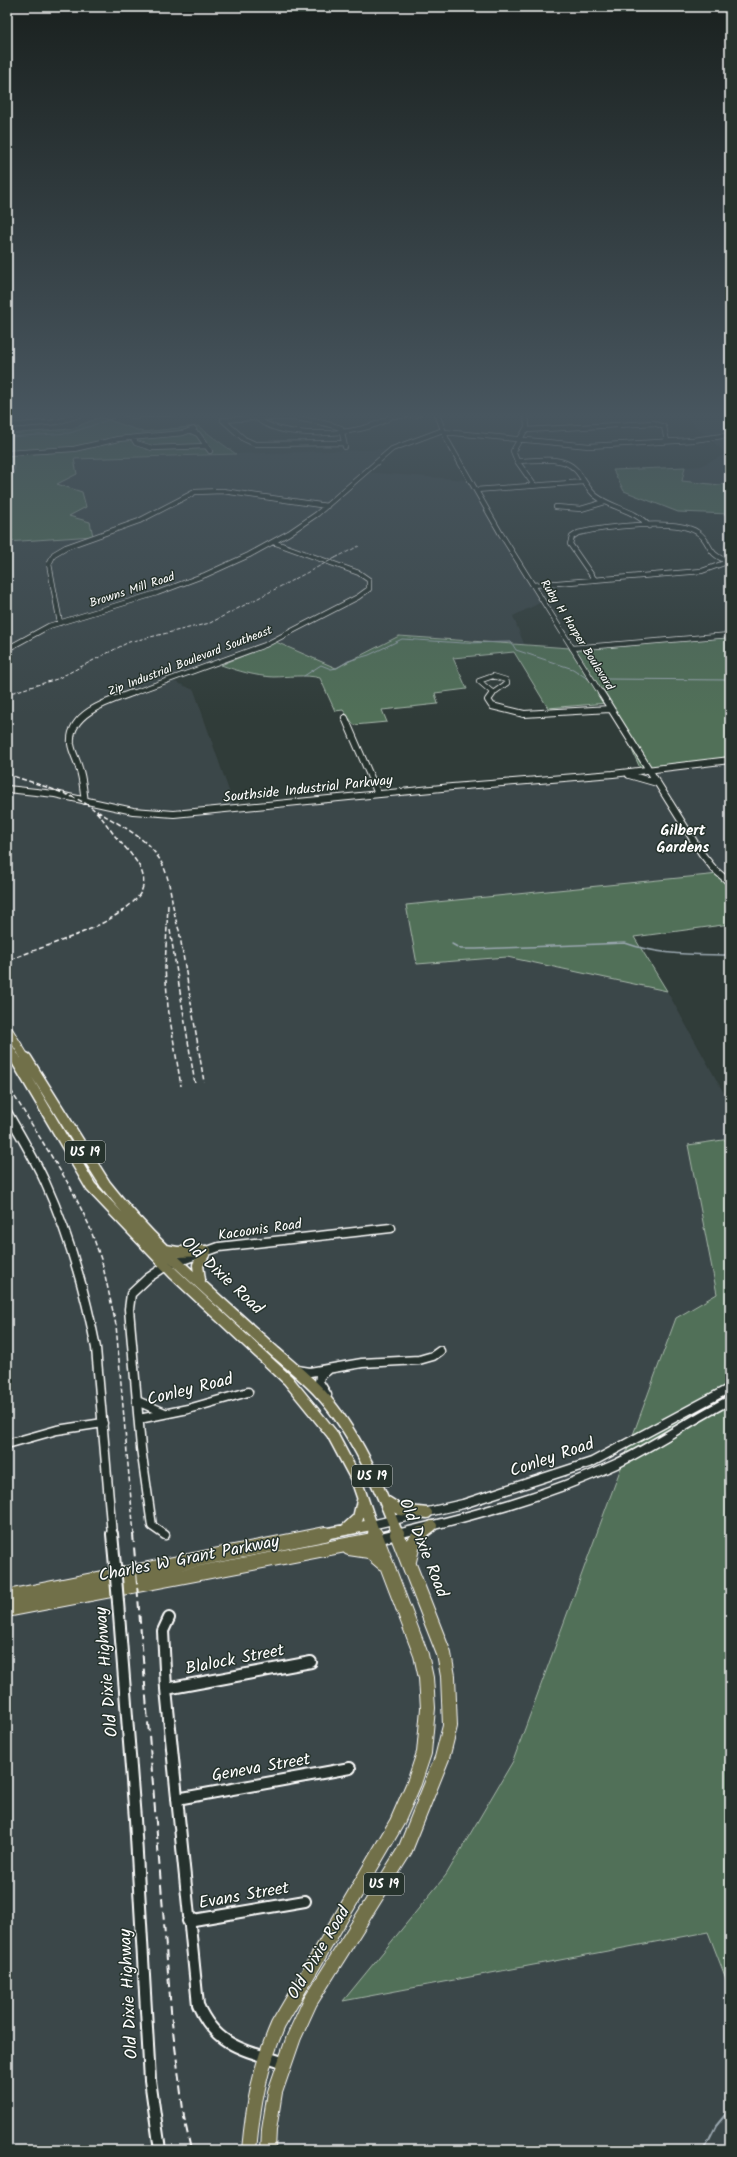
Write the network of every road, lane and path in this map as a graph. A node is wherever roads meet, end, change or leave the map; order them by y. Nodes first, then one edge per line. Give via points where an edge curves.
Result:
1 (151, 515) edge
2 (315, 515) edge
3 (491, 515) edge
4 (639, 515) edge
5 (650, 526) junction
6 (273, 542) junction
7 (730, 562) edge
8 (595, 580) junction
9 (533, 585) junction
10 (60, 623) junction
11 (730, 635) edge
12 (572, 648) junction
13 (7, 649) edge
14 (590, 676) junction
15 (597, 676) dead end
16 (494, 693) junction
17 (610, 709) junction
18 (345, 718) dead end
19 (642, 759) junction
20 (730, 760) edge
21 (671, 767) junction
22 (649, 770) junction
23 (613, 774) junction
24 (657, 783) junction
25 (7, 789) edge
26 (378, 794) junction
27 (86, 801) junction
28 (730, 883) edge
29 (7, 1028) edge
30 (7, 1044) edge
31 (7, 1112) edge
32 (391, 1228) dead end
33 (165, 1249) junction
34 (206, 1252) junction
35 (180, 1262) junction
36 (166, 1266) junction
37 (200, 1280) junction
38 (440, 1351) dead end
39 (297, 1370) junction
40 (328, 1370) junction
41 (730, 1388) edge
42 (248, 1392) dead end
43 (730, 1400) edge
44 (137, 1401) junction
45 (168, 1414) junction
46 (138, 1419) junction
47 (103, 1423) junction
48 (7, 1444) edge
49 (362, 1456) junction
50 (362, 1498) junction
51 (382, 1499) junction
52 (427, 1513) junction
53 (392, 1521) junction
54 (371, 1525) junction
55 (432, 1526) junction
56 (344, 1530) junction
57 (397, 1534) junction
58 (165, 1535) dead end
59 (376, 1539) junction
60 (339, 1547) junction
61 (409, 1564) junction
62 (387, 1567) junction
63 (7, 1597) edge
64 (7, 1610) edge
65 (169, 1618) dead end
66 (311, 1662) dead end
67 (166, 1689) junction
68 (350, 1768) dead end
69 (177, 1799) junction
70 (305, 1901) dead end
71 (188, 1921) junction
72 (264, 2056) junction
73 (283, 2062) junction
74 (160, 2150) edge
75 (249, 2150) edge
76 (268, 2150) edge

1 - 10 street via 54,554 49,564
2 - 6 street, Browns Mill Road
3 - 9 street, Ruby H Harper Boulevard
4 - 5 street
5 - 7 street via 674,525 692,529 701,535 711,554
5 - 8 street via 586,531 572,537 570,544
6 - 10 street, Browns Mill Road via 180,585
6 - 27 street, Zip Industrial Boulevard Southeast via 359,573 368,580 369,589 265,645 110,701 88,713 75,725 70,738 80,769
7 - 8 street via 702,571
8 - 9 street
9 - 12 street, Ruby H Harper Boulevard
10 - 13 street, Browns Mill Road via 30,635
11 - 12 street
12 - 14 street, Ruby H Harper Boulevard
14 - 15 street
14 - 17 street, Ruby H Harper Boulevard
16 - 16 street via 506,683 506,680 493,676 479,681
16 - 17 street via 488,700 492,706 514,713
17 - 19 street, Ruby H Harper Boulevard
18 - 26 street
19 - 21 street, Southside Industrial Parkway via 652,765
19 - 22 street, Ruby H Harper Boulevard
20 - 21 street, Southside Industrial Parkway
21 - 22 street, Southside Industrial Parkway
21 - 24 street via 660,773 656,778
22 - 23 street, Southside Industrial Parkway
22 - 24 street, Ruby H Harper Boulevard
23 - 24 street, Southside Industrial Parkway via 641,777
23 - 26 street, Southside Industrial Parkway
24 - 28 street, Ruby H Harper Boulevard via 707,861
25 - 27 street, Southside Industrial Parkway via 55,794
26 - 27 street, Southside Industrial Parkway via 174,814 133,811
29 - 33 main road, Old Dixie Road / US 19 via 111,1192
30 - 36 main road, Old Dixie Road / US 19 via 91,1187
31 - 47 street, Old Dixie Highway via 45,1181 71,1247 96,1348
32 - 34 street, Kacoonis Road via 256,1242 219,1247
33 - 34 main road via 177,1252
33 - 35 main road, Old Dixie Road / US 19
34 - 35 street, Kacoonis Road
34 - 37 main road via 196,1269
35 - 36 street, Kacoonis Road
35 - 37 main road, Old Dixie Road / US 19
36 - 44 street, Kacoonis Road via 140,1284 130,1298
36 - 50 main road, Old Dixie Road / US 19 via 305,1398 332,1434 356,1479
37 - 39 main road, Old Dixie Road / US 19
38 - 40 street via 419,1360 362,1364
39 - 40 street
39 - 49 main road, Old Dixie Road / US 19 via 332,1408 350,1432
40 - 49 street via 320,1376 319,1382 355,1431
41 - 52 street, Conley Road via 592,1462 463,1504
42 - 45 street, Conley Road
43 - 55 street, Conley Road via 652,1445 597,1472 523,1500
44 - 45 street
44 - 46 street, Kacoonis Road
45 - 46 street, Conley Road
46 - 58 street, Kacoonis Road via 152,1526
47 - 48 street via 57,1430
47 - 74 street, Old Dixie Highway, bridge via 135,1819 150,2080
49 - 51 main road, Old Dixie Road / US 19
50 - 54 main road, Old Dixie Road / US 19
50 - 56 main road via 358,1518
51 - 52 main road via 400,1510
51 - 53 main road, Old Dixie Road / US 19
52 - 53 street, Conley Road
53 - 54 street, Conley Road
53 - 57 main road, Old Dixie Road / US 19
54 - 56 main road, Charles W Grant Parkway
54 - 59 main road, Old Dixie Road / US 19
55 - 57 street, Conley Road
55 - 61 main road via 412,1543
56 - 63 main road, Charles W Grant Parkway
57 - 59 street, Conley Road
57 - 61 main road, Old Dixie Road / US 19
59 - 60 main road, Charles W Grant Parkway
59 - 62 main road, Old Dixie Road
60 - 62 main road via 369,1552 379,1557
60 - 64 main road, Charles W Grant Parkway
61 - 73 main road, Old Dixie Road / US 19 via 439,1636 448,1676 450,1726 442,1758 405,1850 310,2002
62 - 72 main road, Old Dixie Road via 413,1630 426,1678 428,1708 424,1753 397,1822 278,2025
65 - 67 street via 163,1631
66 - 67 street, Blalock Street
67 - 69 street
68 - 69 street, Geneva Street
69 - 71 street
70 - 71 street, Evans Street
71 - 72 street via 195,1990 203,2019 211,2031 221,2039
72 - 73 street
72 - 75 main road, Old Dixie Road via 258,2076
73 - 76 main road, Old Dixie Road / US 19 via 270,2119

